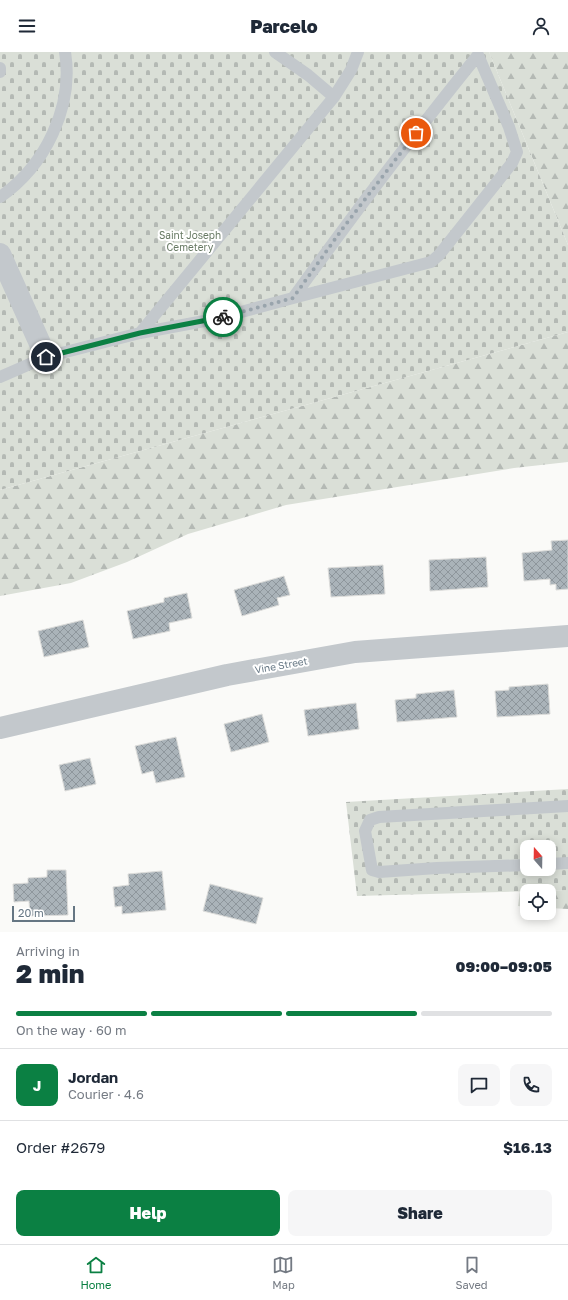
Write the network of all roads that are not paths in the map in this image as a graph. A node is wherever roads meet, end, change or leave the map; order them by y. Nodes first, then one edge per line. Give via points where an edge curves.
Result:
1 (65, 52) edge
2 (275, 52) edge
3 (358, 52) edge
4 (478, 53) edge
5 (0, 68) edge
6 (0, 72) edge
7 (334, 97) junction
8 (0, 197) edge
9 (0, 254) edge
10 (6, 286) edge
11 (293, 298) junction
12 (140, 333) junction
13 (46, 357) junction
14 (0, 378) edge
15 (568, 636) edge
16 (0, 728) edge
17 (568, 806) edge
18 (568, 863) edge
19 (556, 864) edge
20 (520, 865) edge

1 - 8 lane via 65,91 59,119 46,147 30,170
2 - 7 lane
3 - 7 lane via 351,70
4 - 11 lane
4 - 11 lane via 517,152 512,163 431,262
5 - 6 lane
7 - 12 lane
9 - 10 street
10 - 13 street
11 - 12 lane via 214,320
12 - 13 lane
13 - 14 lane
15 - 16 street, Vine Street via 356,652 227,675
17 - 20 lane via 379,817 370,820 365,831 372,870 379,872
18 - 19 lane

